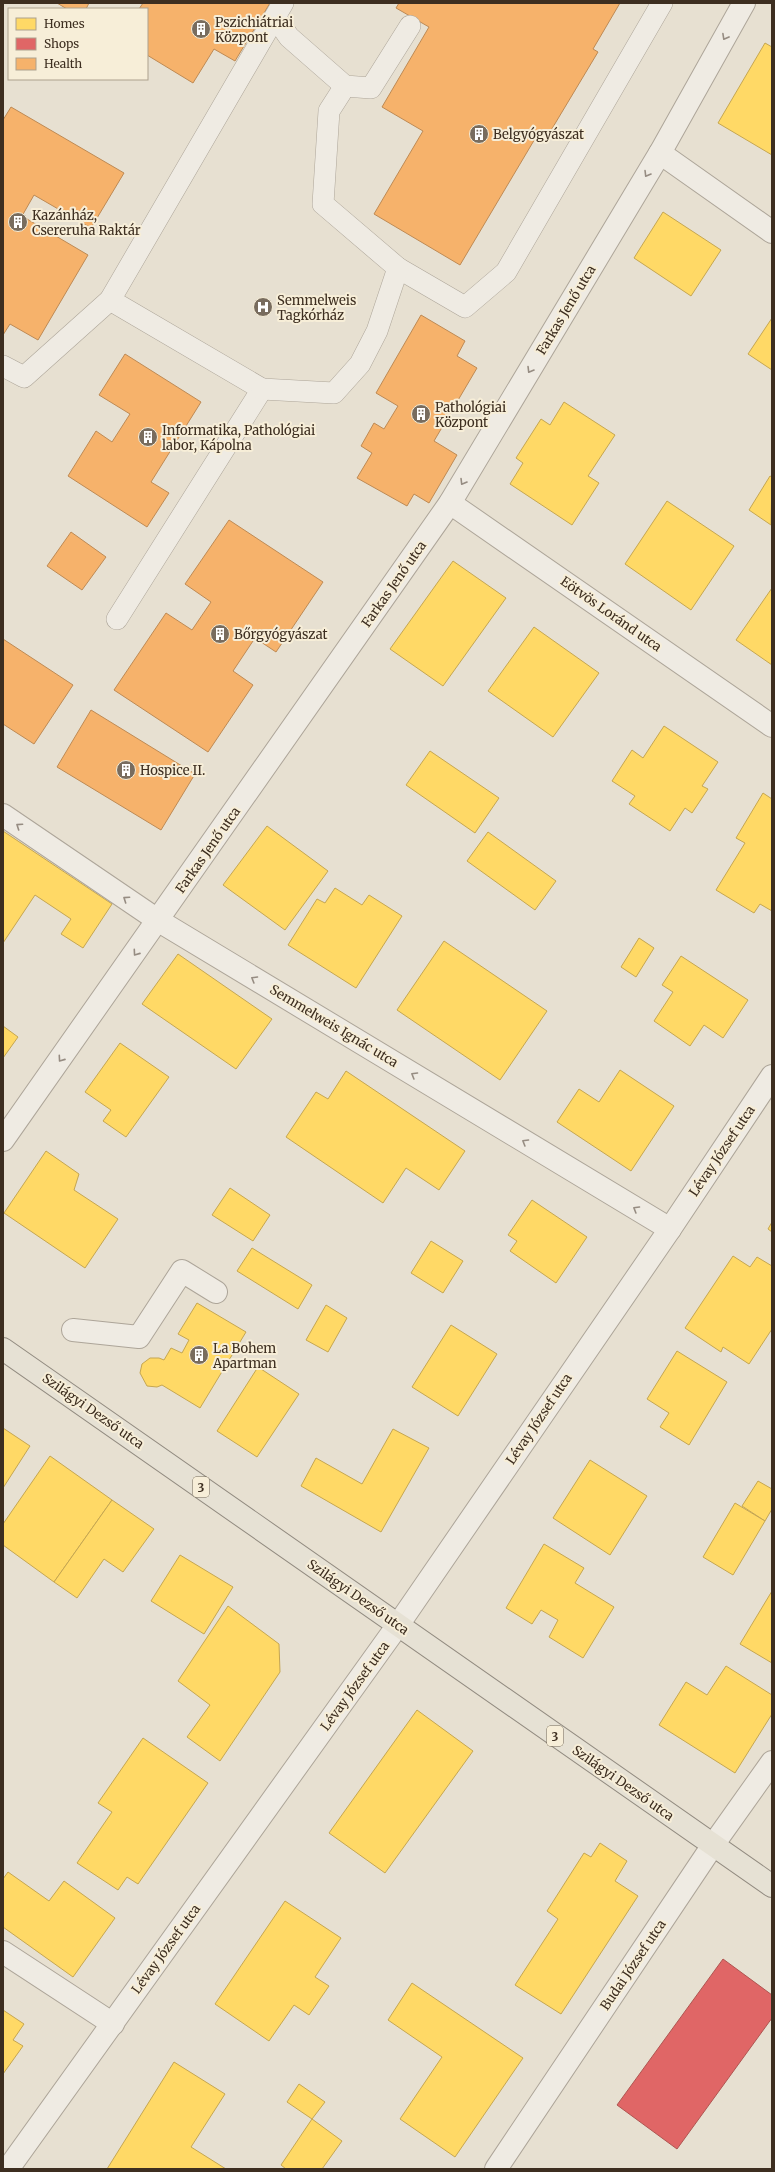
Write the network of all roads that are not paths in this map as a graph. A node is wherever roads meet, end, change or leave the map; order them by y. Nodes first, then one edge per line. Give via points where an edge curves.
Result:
1 (662, 3) edge
2 (744, 3) edge
3 (279, 10) edge
4 (410, 26) dead end
5 (344, 86) junction
6 (660, 153) junction
7 (772, 232) edge
8 (398, 268) junction
9 (110, 300) junction
10 (3, 366) edge
11 (262, 389) junction
12 (450, 503) junction
13 (117, 619) dead end
14 (772, 726) edge
15 (3, 815) edge
16 (159, 921) junction
17 (772, 1076) edge
18 (3, 1140) edge
19 (670, 1229) junction
20 (216, 1292) dead end
21 (73, 1330) dead end
22 (118, 1334) junction
23 (3, 1349) edge
24 (145, 1349) dead end
25 (398, 1625) junction
26 (772, 1762) edge
27 (713, 1845) junction
28 (772, 1886) edge
29 (3, 1952) edge
30 (112, 2024) junction
31 (8, 2169) edge
32 (496, 2169) edge

1 - 8 lane via 506,272 465,307
2 -> 6 street, Farkas Jenő utca
3 - 5 lane via 289,37
3 - 9 lane
4 - 5 lane via 371,88
5 - 8 lane via 329,111 323,204
6 - 7 street
6 -> 12 street, Farkas Jenő utca
8 - 11 lane via 377,331 360,364 334,393
9 - 10 lane via 24,378
9 - 11 lane
11 - 13 lane
12 - 14 street, Eötvös Loránd utca
12 - 16 street, Farkas Jenő utca
16 -> 15 street, Semmelweis Ignác utca
16 -> 18 street, Farkas Jenő utca
19 -> 16 street, Semmelweis Ignác utca
17 - 19 street, Lévay József utca
19 - 25 street, Lévay József utca
20 - 22 street via 182,1271 139,1337
21 - 22 street
22 - 24 street
23 - 25 main road, Szilágyi Dezső utca / 3
25 - 27 main road, Szilágyi Dezső utca / 3
25 - 30 street, Lévay József utca
26 - 27 street, Budai József utca
27 - 28 main road, 3
27 - 32 street, Budai József utca
29 - 30 street
30 - 31 street, Lévay József utca

